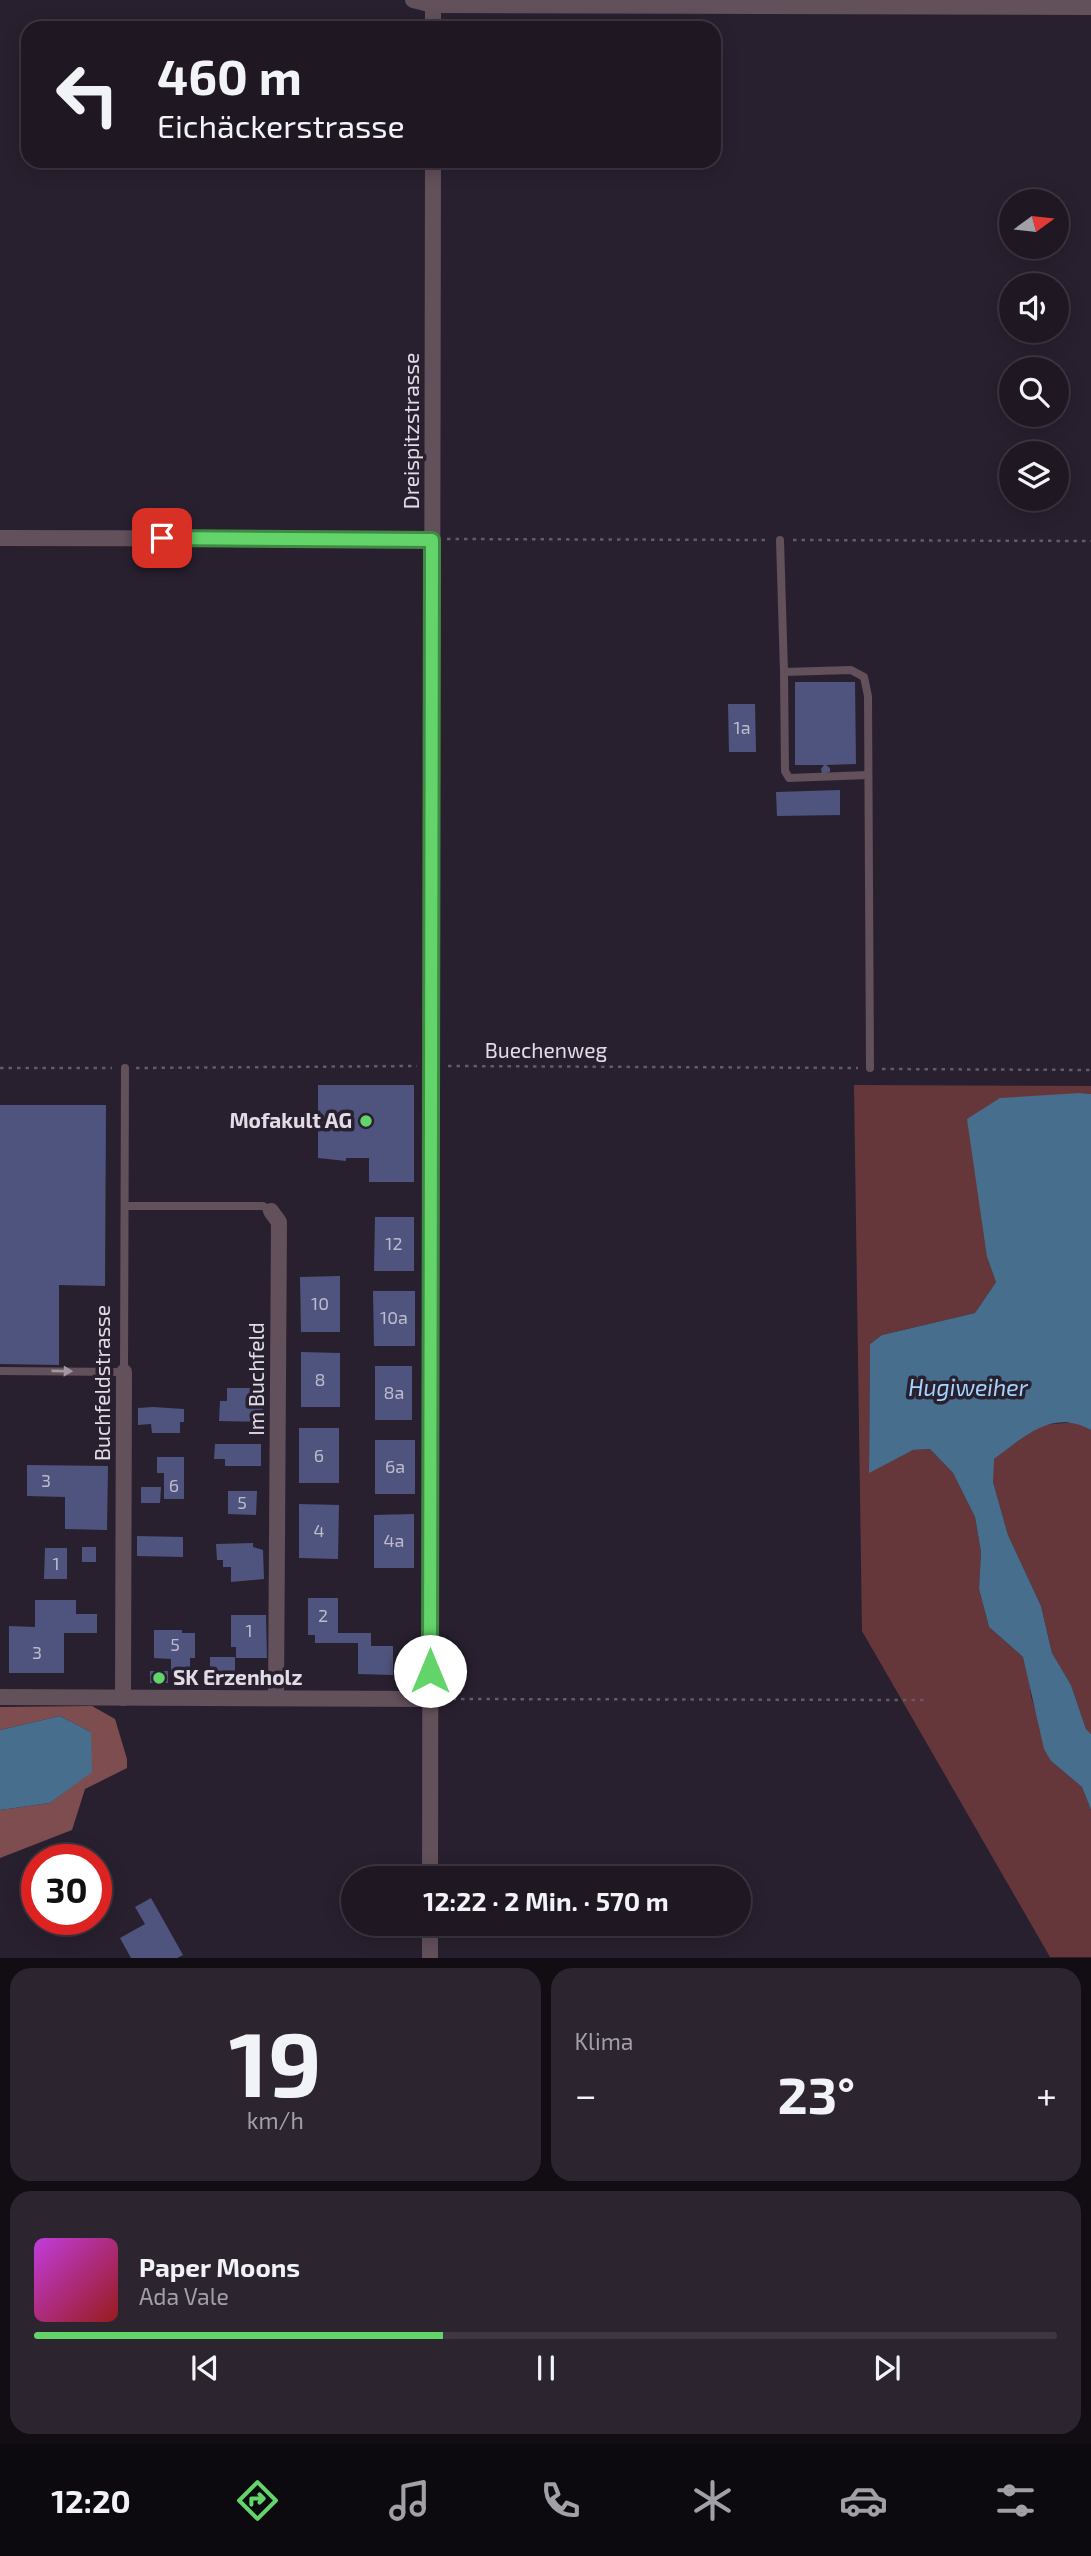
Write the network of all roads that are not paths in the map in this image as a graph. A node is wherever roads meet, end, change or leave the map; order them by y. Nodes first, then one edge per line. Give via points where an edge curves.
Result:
1 (412, 0) edge
2 (433, 2) edge
3 (1091, 7) edge
4 (433, 21) edge
5 (433, 168) edge
6 (0, 538) edge
7 (432, 540) junction
8 (780, 540) road end
9 (784, 672) junction
10 (868, 775) junction
11 (125, 1068) road end
12 (870, 1068) road end
13 (125, 1206) junction
14 (271, 1211) joint
15 (0, 1371) edge
16 (124, 1372) junction
17 (0, 1696) edge
18 (123, 1698) junction
19 (276, 1698) junction
20 (430, 1699) junction
21 (430, 1866) edge
22 (430, 1936) edge
23 (430, 1958) edge

1 - 2 street
2 - 3 street
2 - 4 street
5 - 7 street, Dreispitzstrasse
6 - 7 street
7 - 20 street, Dreispitzstrasse
8 - 9 lane
9 - 10 lane via 851,670 864,677
9 - 10 lane via 785,771 789,778
10 - 12 lane
11 - 13 lane, Buchfeldstrasse
13 - 14 lane, Im Buchfeld via 263,1206
13 - 16 lane, Buchfeldstrasse
14 - 19 street, Im Buchfeld via 279,1222
15 -> 16 lane
16 - 18 street, Buchfeldstrasse
17 - 18 street
18 - 19 street
19 - 20 street
20 - 21 street, Dreispitzstrasse
22 - 23 street

